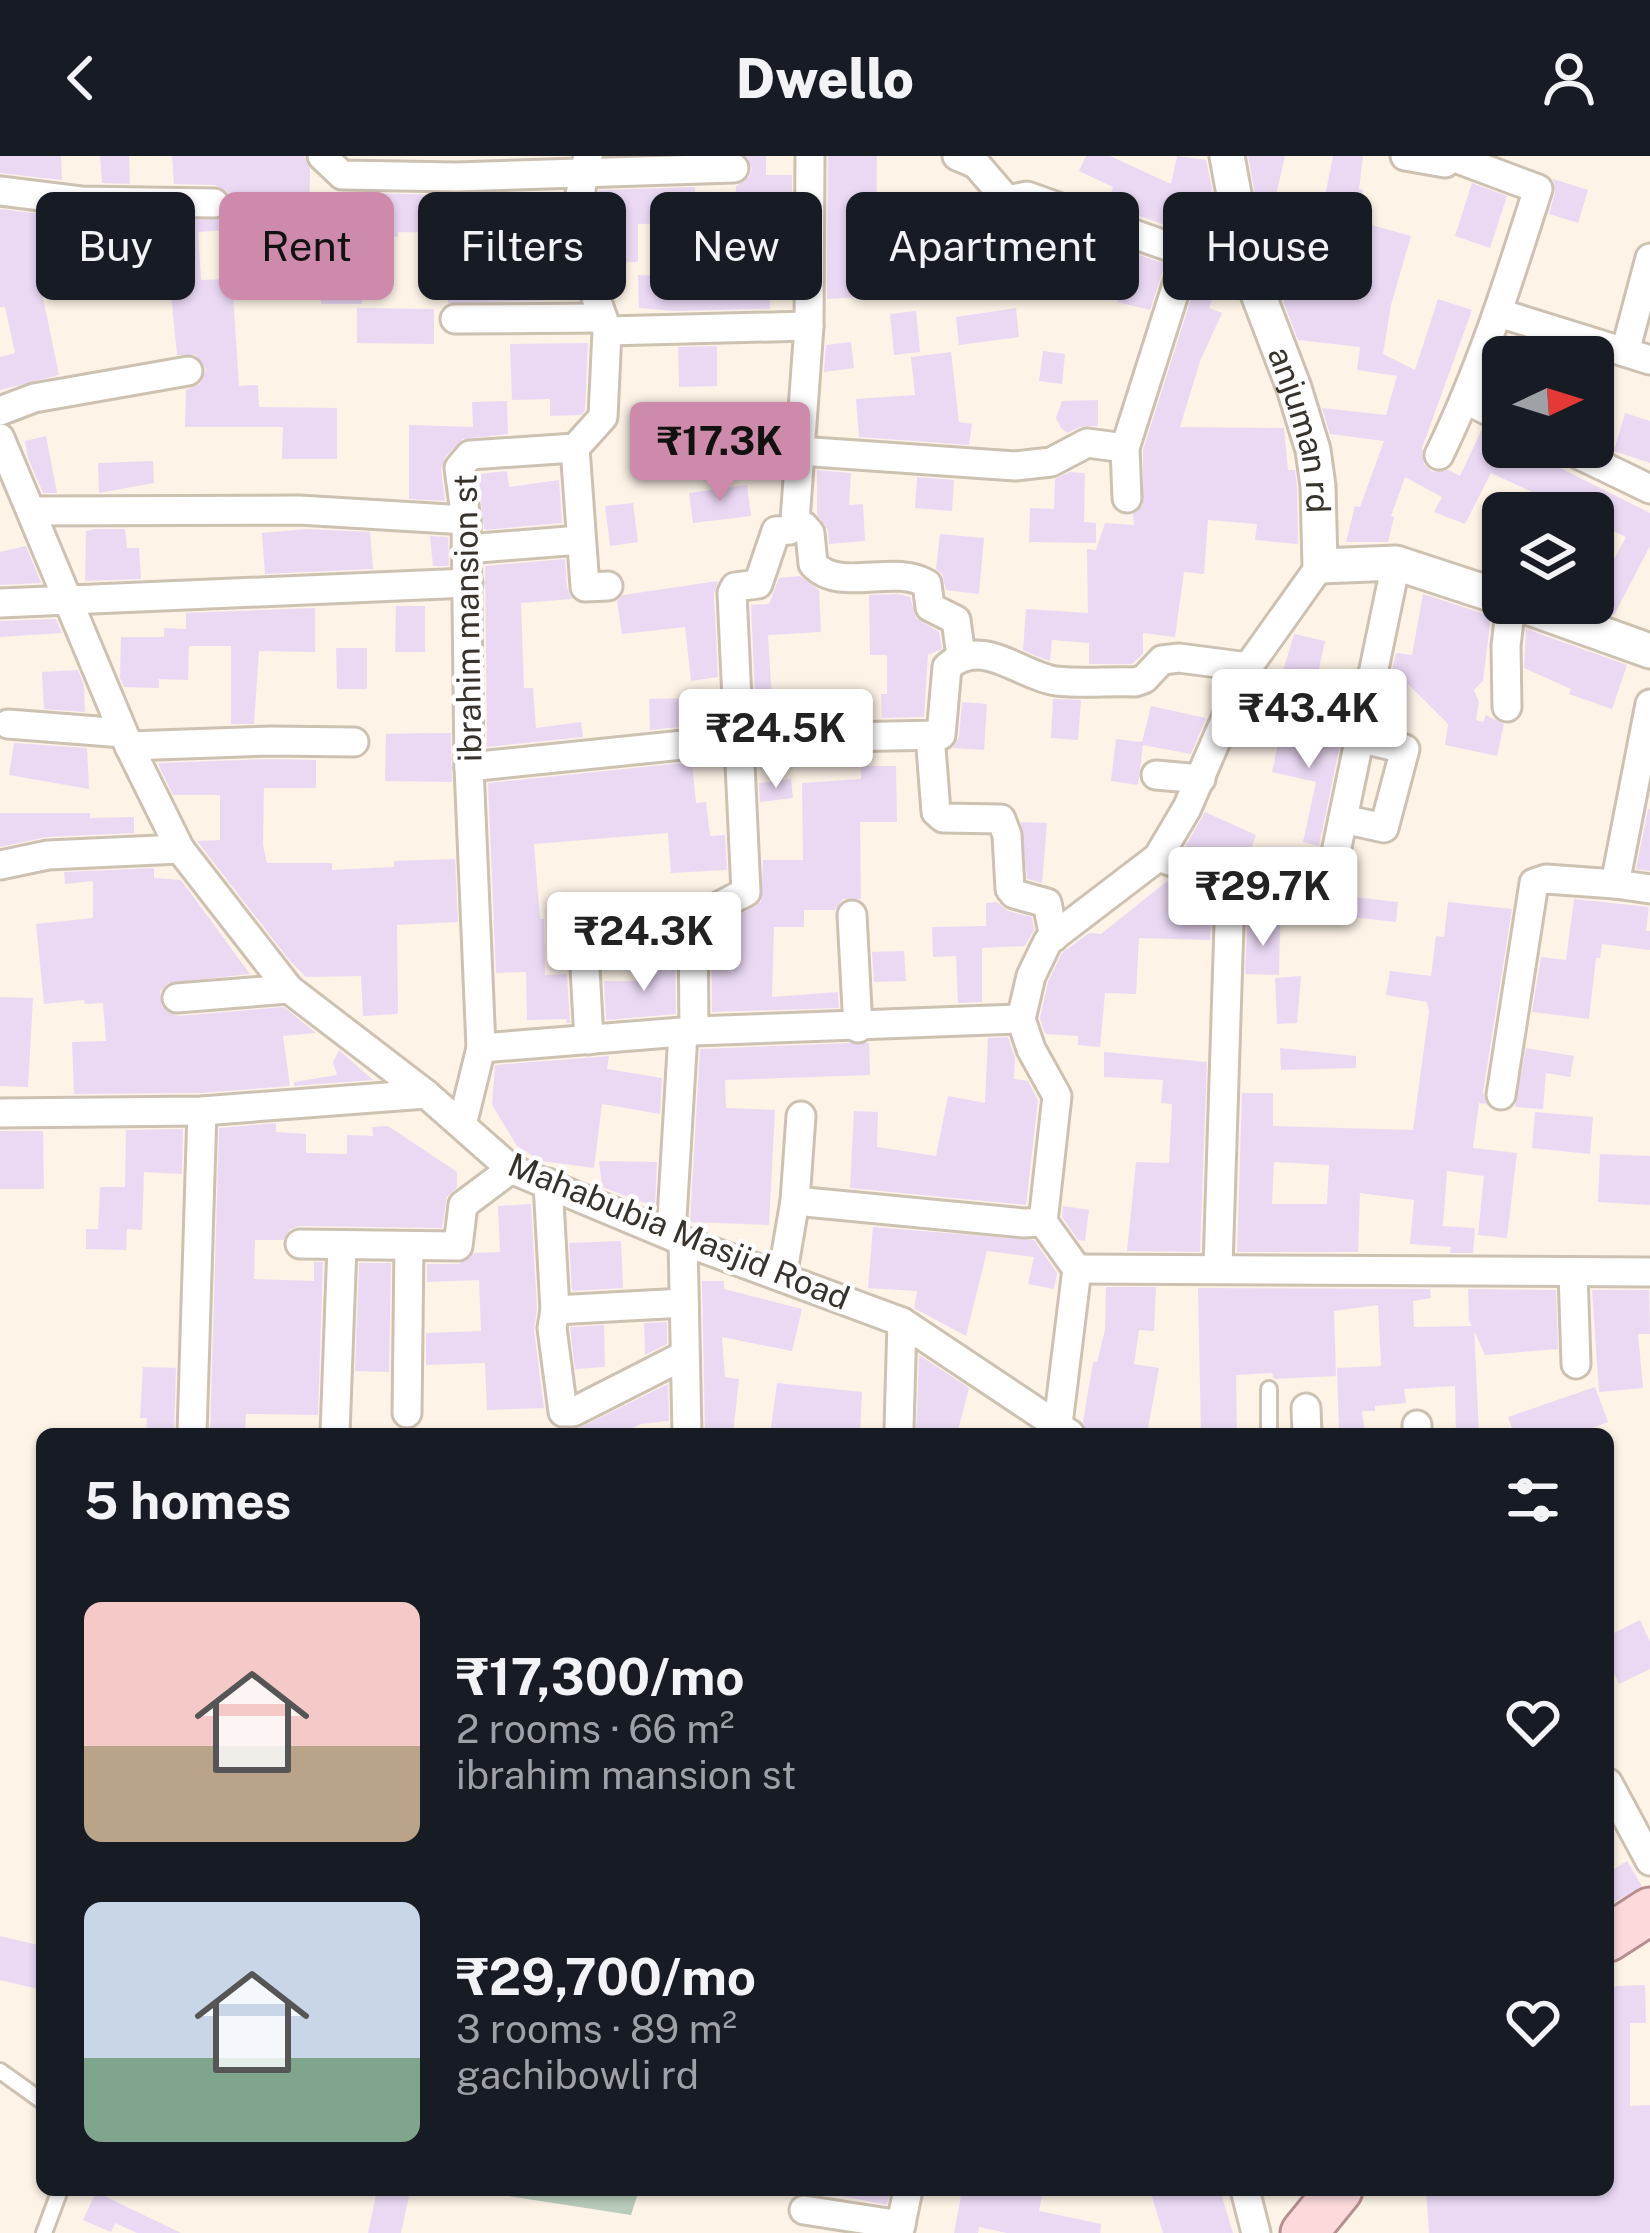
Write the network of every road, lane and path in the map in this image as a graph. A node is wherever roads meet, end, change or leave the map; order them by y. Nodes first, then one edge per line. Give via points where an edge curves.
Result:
1 (322, 156) edge
2 (810, 156) edge
3 (957, 156) edge
4 (1227, 156) edge
5 (1405, 156) edge
6 (586, 164) edge
7 (734, 167) dead end
8 (0, 191) edge
9 (999, 192) edge
10 (1234, 192) edge
11 (214, 203) dead end
12 (1650, 258) edge
13 (597, 300) edge
14 (1172, 300) edge
15 (1260, 300) edge
16 (1499, 314) junction
17 (455, 319) dead end
18 (605, 324) junction
19 (809, 326) junction
20 (1637, 356) edge
21 (188, 371) dead end
22 (1466, 400) junction
23 (1482, 408) edge
24 (0, 411) edge
25 (0, 438) edge
26 (574, 448) junction
27 (1125, 448) junction
28 (799, 451) junction
29 (1439, 455) dead end
30 (1608, 468) edge
31 (1650, 488) edge
32 (1127, 498) dead end
33 (33, 511) junction
34 (466, 520) junction
35 (794, 526) junction
36 (580, 539) junction
37 (466, 549) junction
38 (1396, 563) junction
39 (1320, 566) junction
40 (467, 583) junction
41 (608, 586) dead end
42 (1482, 591) edge
43 (69, 599) junction
44 (0, 603) edge
45 (1510, 624) edge
46 (1574, 624) edge
47 (1650, 651) edge
48 (961, 656) junction
49 (1248, 667) junction
50 (1650, 704) edge
51 (1507, 707) dead end
52 (8, 724) dead end
53 (930, 735) junction
54 (1359, 738) junction
55 (126, 739) junction
56 (741, 740) junction
57 (354, 742) dead end
58 (469, 767) junction
59 (1156, 775) dead end
60 (1201, 779) junction
61 (1343, 819) junction
62 (180, 849) junction
63 (1158, 856) junction
64 (0, 865) edge
65 (1615, 884) junction
66 (1650, 889) edge
67 (1230, 893) junction
68 (852, 915) dead end
69 (583, 932) dead end
70 (1054, 937) junction
71 (289, 989) junction
72 (177, 998) dead end
73 (1021, 1019) junction
74 (858, 1028) junction
75 (689, 1032) junction
76 (589, 1040) junction
77 (481, 1048) junction
78 (427, 1094) junction
79 (1501, 1095) dead end
80 (202, 1111) junction
81 (0, 1113) edge
82 (801, 1115) dead end
83 (462, 1126) junction
84 (511, 1168) junction
85 (548, 1183) junction
86 (795, 1201) junction
87 (1043, 1222) junction
88 (677, 1238) junction
89 (300, 1244) dead end
90 (342, 1245) junction
91 (409, 1246) junction
92 (1218, 1268) junction
93 (1077, 1269) junction
94 (1573, 1271) junction
95 (1650, 1272) edge
96 (782, 1277) junction
97 (685, 1304) junction
98 (555, 1310) junction
99 (902, 1322) junction
100 (685, 1354) junction
101 (1576, 1364) dead end
102 (1269, 1389) dead end
103 (407, 1413) dead end
104 (192, 1428) edge
105 (335, 1428) edge
106 (687, 1428) edge
107 (899, 1428) dead end
108 (1062, 1428) edge
109 (1064, 1428) edge
110 (1269, 1428) edge
111 (1614, 1792) edge
112 (1640, 1825) edge
113 (1650, 1862) edge
114 (1650, 1910) edge
115 (1614, 1934) edge
116 (1650, 1942) edge
117 (1614, 1963) edge
118 (0, 2072) edge
119 (36, 2097) edge
120 (58, 2196) edge
121 (907, 2196) edge
122 (1247, 2196) edge
123 (1334, 2196) edge
124 (1362, 2196) edge
125 (804, 2210) dead end
126 (900, 2229) edge
127 (44, 2233) edge
128 (1256, 2233) edge
129 (1304, 2233) edge
130 (1335, 2233) edge

1 - 6 street via 342,176 456,177
2 - 19 street
3 - 9 street via 976,164
4 - 10 street, anjuman rd
5 - 16 street via 1437,164 1450,156 1538,189
6 - 7 street
8 - 11 street
12 - 20 street
13 - 18 street
14 - 27 street
15 - 39 street, anjuman rd via 1313,450
16 - 20 street
16 - 22 street
17 - 18 street
18 - 19 street
18 - 26 street via 603,417
19 - 28 street
21 - 24 street
22 - 23 street
22 - 29 street
25 - 33 street, Mahabubia Masjid Road
26 - 34 street, ibrahim mansion st via 465,458
26 - 36 street
27 - 28 street via 1087,442 1051,462 1015,466
27 - 32 street
28 - 35 street
30 - 31 street
33 - 34 street via 299,510
33 - 43 street, Mahabubia Masjid Road
34 - 37 street, ibrahim mansion st
35 - 48 street via 810,533 813,564 830,576 907,576 927,584 930,607 956,620
35 - 56 street via 776,531 758,584 733,590
36 - 37 street
36 - 41 street via 585,587
37 - 40 street, ibrahim mansion st
38 - 39 street
38 - 42 street
38 - 54 street
39 - 49 street
40 - 43 street
40 - 58 street, ibrahim mansion st
43 - 44 street
43 - 55 street, Mahabubia Masjid Road
45 - 51 street
46 - 47 street
48 - 49 street via 997,657 1057,681 1135,682 1162,660 1179,658
48 - 53 street via 947,667 940,735
49 - 60 street
50 - 65 street
52 - 55 street
53 - 56 street
53 - 70 street via 936,812 1000,819 1010,889 1047,903
54 - 61 street
54 - 61 street via 1405,749 1384,829
55 - 57 street
55 - 62 street, Mahabubia Masjid Road
56 - 58 street
56 - 75 street via 746,892 693,920
58 - 77 street, ibrahim mansion st
59 - 60 street
60 - 63 street
61 - 67 street via 1326,886 1270,871
62 - 64 street
62 - 71 street, Mahabubia Masjid Road
63 - 67 street via 1227,881
63 - 70 street
65 - 66 street
65 - 79 street via 1534,883
67 - 92 street
68 - 74 street
69 - 76 street
70 - 73 street via 1031,976
71 - 72 street
71 - 78 street, Mahabubia Masjid Road
73 - 74 street
73 - 87 street via 1057,1096
74 - 75 street
75 - 76 street
75 - 88 street
76 - 77 street
77 - 83 street, ibrahim mansion st
78 - 80 street
78 - 83 street, Mahabubia Masjid Road
80 - 81 street
80 - 104 street
82 - 86 street
83 - 84 street, Mahabubia Masjid Road
84 - 85 street, Mahabubia Masjid Road
84 - 91 street via 463,1205 458,1246
85 - 88 street, Mahabubia Masjid Road
85 - 98 street
86 - 87 street
86 - 96 street
87 - 93 street
88 - 96 street, Mahabubia Masjid Road
88 - 97 street
89 - 90 street
90 - 91 street
90 - 105 street
91 - 103 street
92 - 93 street
92 - 94 street
93 - 109 street
94 - 95 street
94 - 101 street
96 - 99 street, Mahabubia Masjid Road
97 - 98 street
97 - 100 street
98 - 100 street via 563,1412
99 - 107 street
99 - 108 street, Mahabubia Masjid Road
100 - 106 street
102 - 110 lane
111 - 112 street
112 - 113 street
114 - 115 main road
116 - 117 main road
118 - 119 lane
120 - 127 lane
121 - 126 street
122 - 128 street
123 - 129 main road
124 - 130 main road
125 - 126 street

